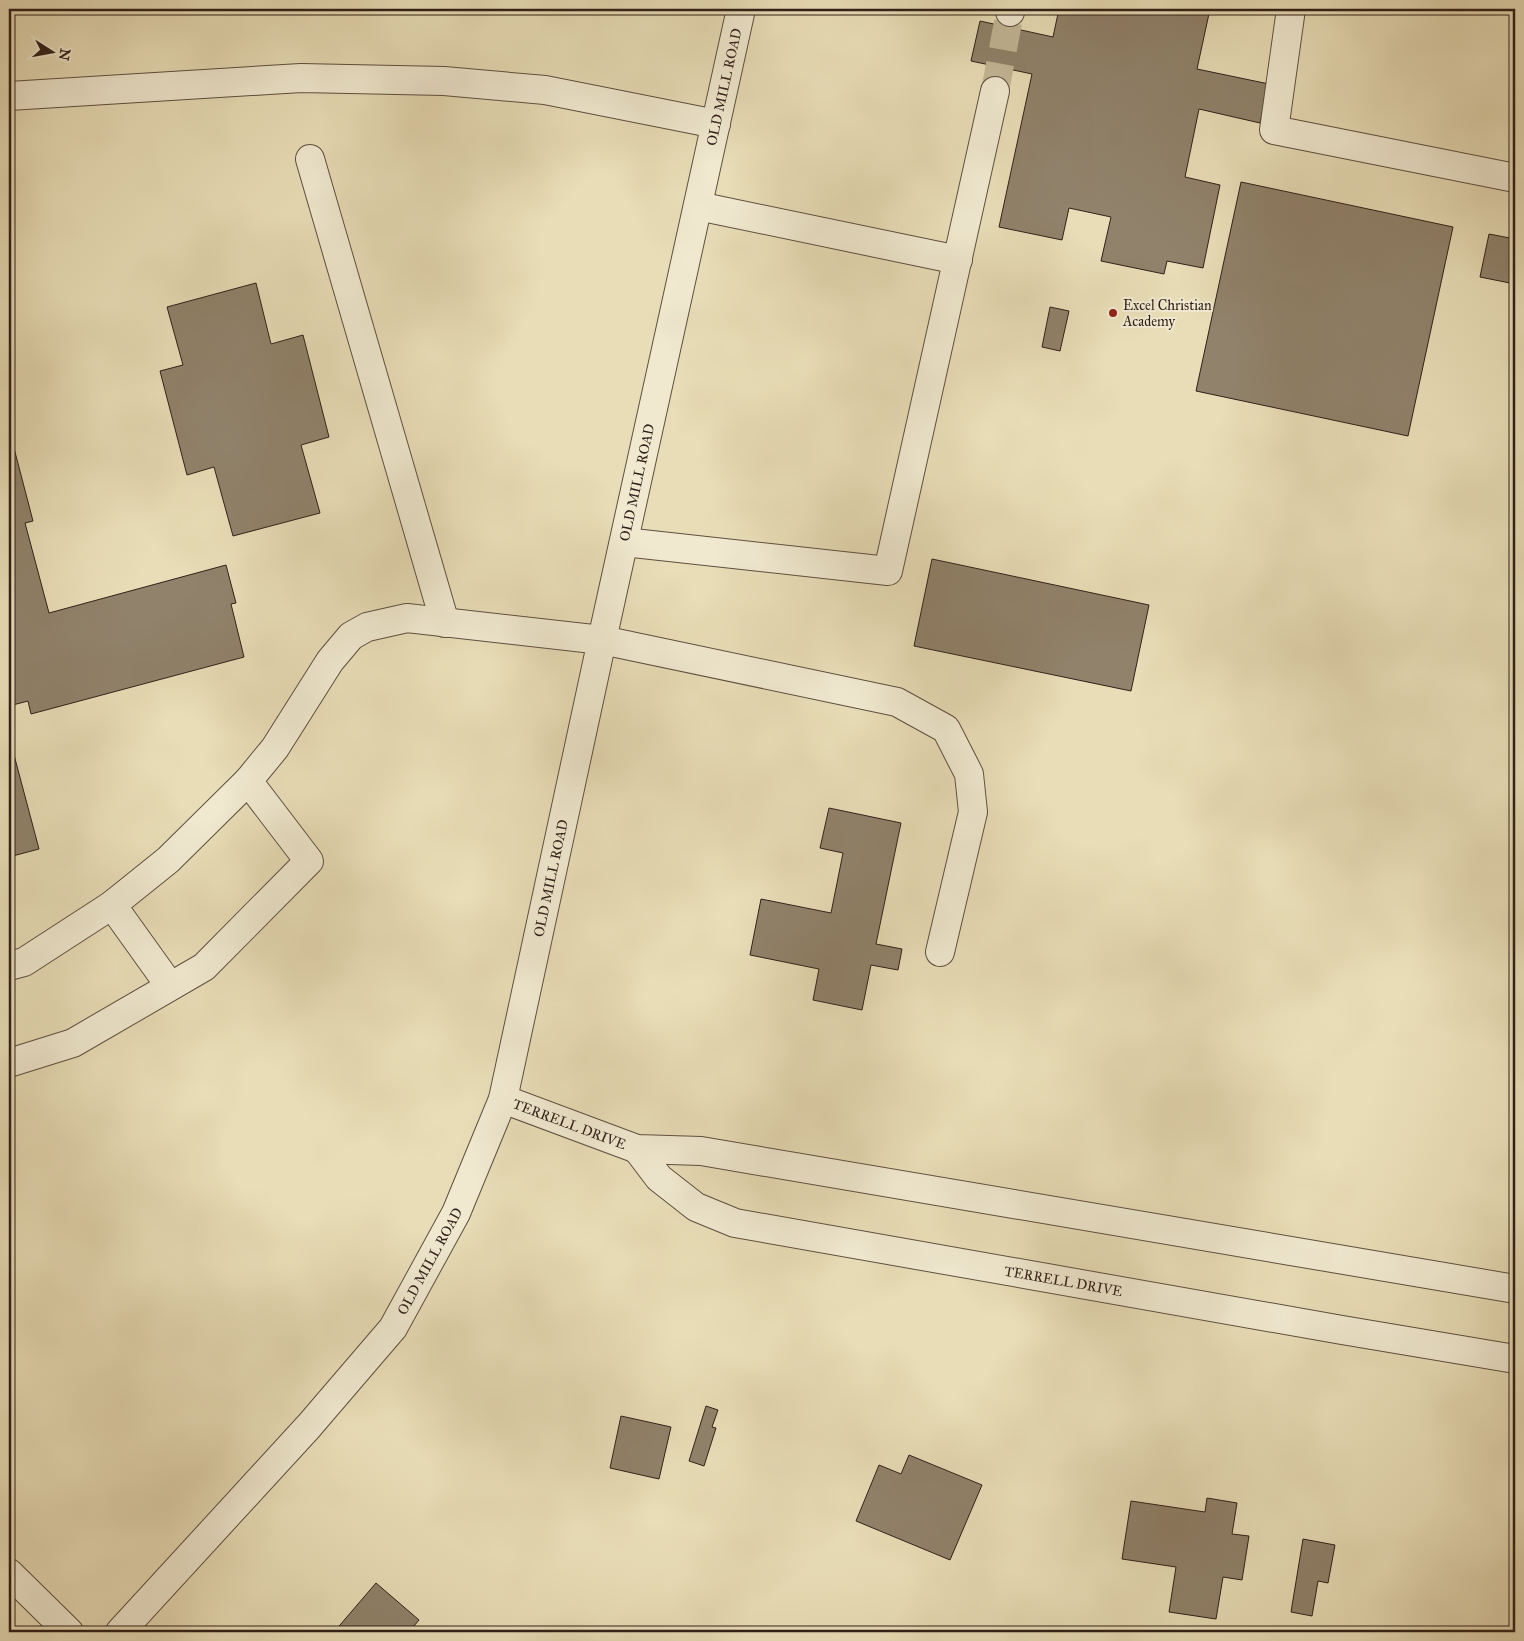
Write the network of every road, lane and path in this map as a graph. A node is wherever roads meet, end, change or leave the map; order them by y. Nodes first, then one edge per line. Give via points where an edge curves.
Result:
1 (741, 9) edge
2 (1291, 9) edge
3 (995, 91) tunnel mouth
4 (9, 96) edge
5 (716, 124) junction
6 (310, 159) dead end
7 (1515, 178) edge
8 (698, 206) junction
9 (958, 260) junction
10 (624, 542) junction
11 (445, 622) junction
12 (602, 640) junction
13 (248, 781) junction
14 (112, 905) junction
15 (940, 952) dead end
16 (9, 966) edge
17 (170, 986) junction
18 (9, 1063) edge
19 (503, 1099) junction
20 (637, 1150) junction
21 (1515, 1289) edge
22 (1515, 1359) edge
23 (9, 1573) edge
24 (69, 1632) edge
25 (120, 1632) edge

1 - 5 street, OLD MILL ROAD
2 - 7 street via 1274,130
3 - 9 street
4 - 5 street via 300,78 444,81 545,90
5 - 8 street, OLD MILL ROAD
6 - 11 street
8 - 9 street
8 - 10 street, OLD MILL ROAD
9 - 10 street via 888,571
10 - 12 street, OLD MILL ROAD
11 - 12 street
11 - 13 street via 407,618 367,627 351,636 330,661 275,748
12 - 15 street via 897,702 946,729 969,774 974,812
12 - 19 street, OLD MILL ROAD
13 - 14 street via 168,860
13 - 17 street via 309,861 204,967
14 - 16 street via 24,962
14 - 17 street
17 - 18 street via 73,1043
19 - 20 street, TERRELL DRIVE
19 - 25 street, OLD MILL ROAD via 456,1213 393,1328 309,1426
20 - 21 street, TERRELL DRIVE via 701,1151
20 - 22 street, TERRELL DRIVE via 659,1178 696,1207 735,1223
23 - 24 street

